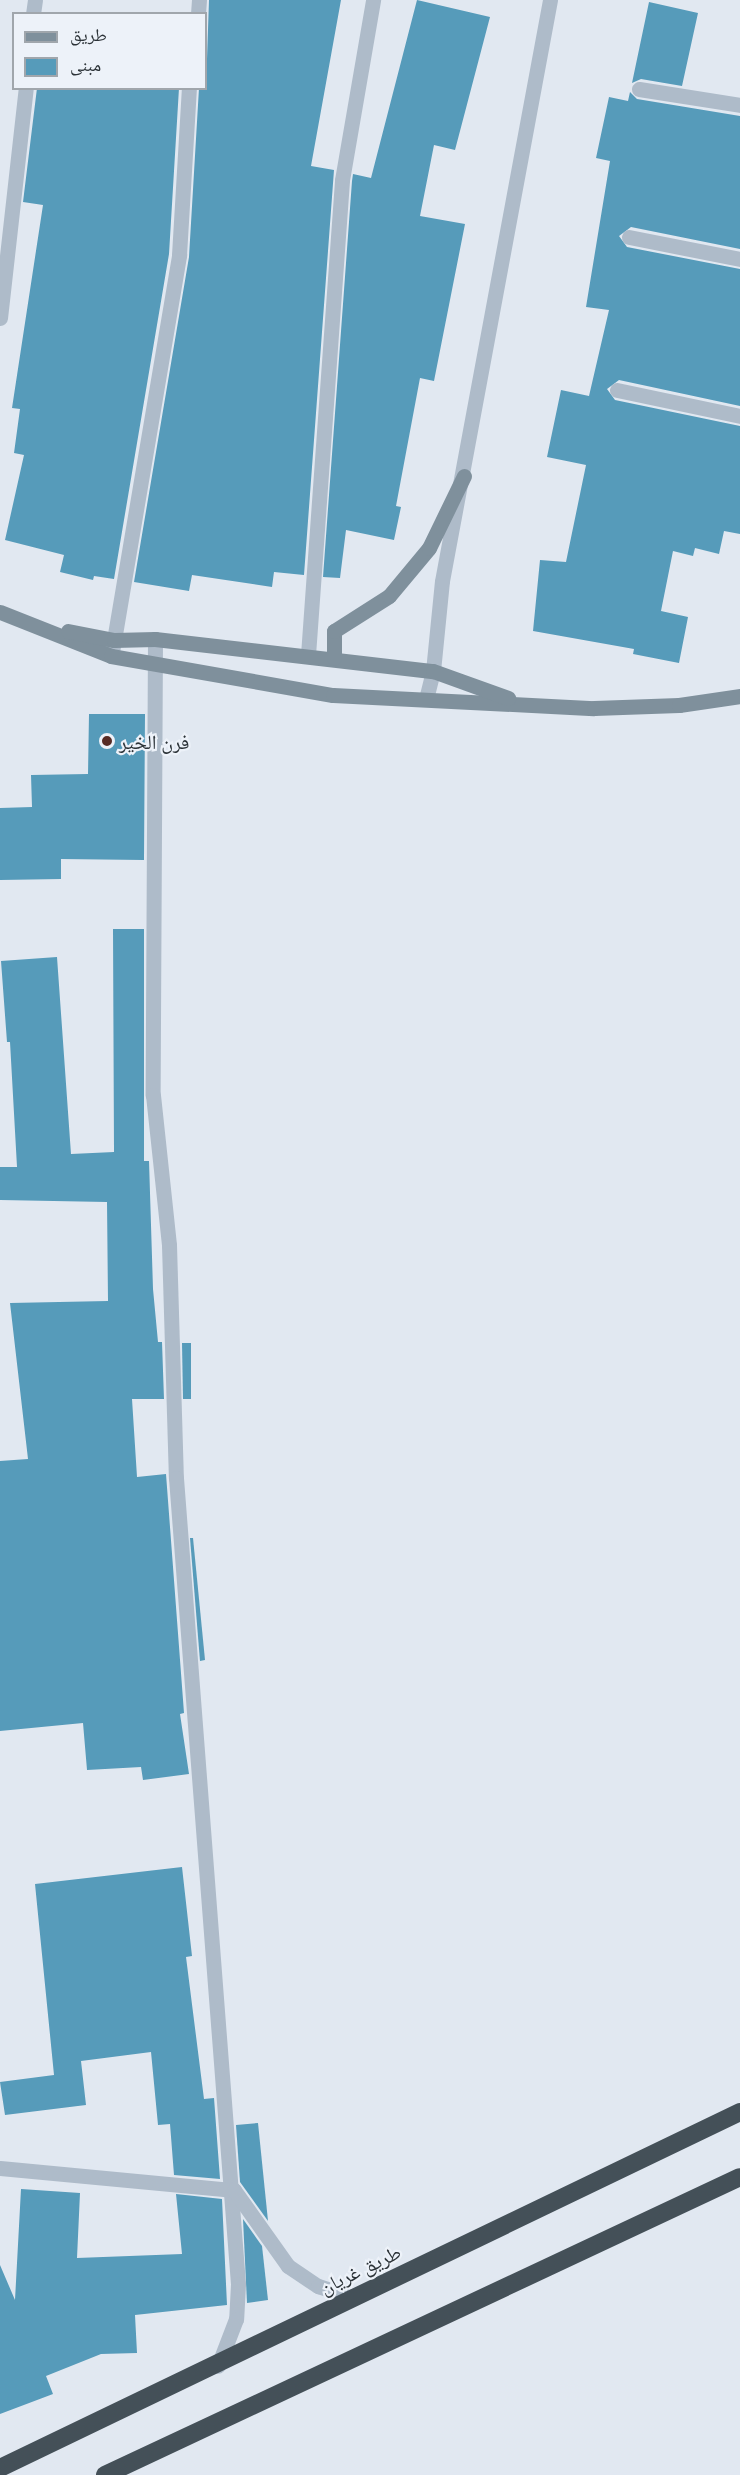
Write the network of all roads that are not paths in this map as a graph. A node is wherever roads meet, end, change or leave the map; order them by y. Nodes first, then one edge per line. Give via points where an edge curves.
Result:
1 (374, 0) edge
2 (550, 0) edge
3 (639, 89) dead end
4 (26, 90) edge
5 (189, 90) edge
6 (740, 105) edge
7 (15, 196) junction
8 (0, 202) edge
9 (629, 237) dead end
10 (740, 259) edge
11 (0, 318) edge
12 (616, 390) dead end
13 (740, 416) edge
14 (464, 476) junction
15 (0, 612) edge
16 (36, 626) junction
17 (155, 639) junction
18 (114, 640) junction
19 (308, 655) junction
20 (111, 656) junction
21 (334, 658) junction
22 (155, 664) junction
23 (433, 672) junction
24 (740, 696) edge
25 (426, 699) junction
26 (525, 705) junction
27 (740, 2112) edge
28 (0, 2168) edge
29 (740, 2177) edge
30 (234, 2190) junction
31 (352, 2297) junction
32 (218, 2366) junction
33 (0, 2468) edge
34 (105, 2475) edge

1 - 19 street via 342,180
2 - 14 street
3 - 6 street
4 - 7 street
5 - 18 street via 179,255
7 - 8 street
7 - 11 street
9 - 10 street
12 - 13 street
14 - 21 street via 429,548 389,596 334,631
14 - 23 street via 442,581
15 - 16 street
16 - 18 street
16 - 20 street
17 - 18 street
17 - 19 street
17 - 22 street
18 - 20 street
19 - 21 street
20 - 22 street
21 - 23 street
22 - 25 street via 333,695
22 - 30 street via 153,1095 169,1245 176,1478
23 - 25 street
23 - 26 street
24 - 26 street via 679,705
25 - 26 street
27 - 31 highway, طريق غريان
28 - 30 street
29 - 34 highway
30 - 31 street via 288,2266 318,2286
30 - 32 street via 236,2319
31 - 32 highway, طريق غريان
32 - 33 highway, طريق غريان

